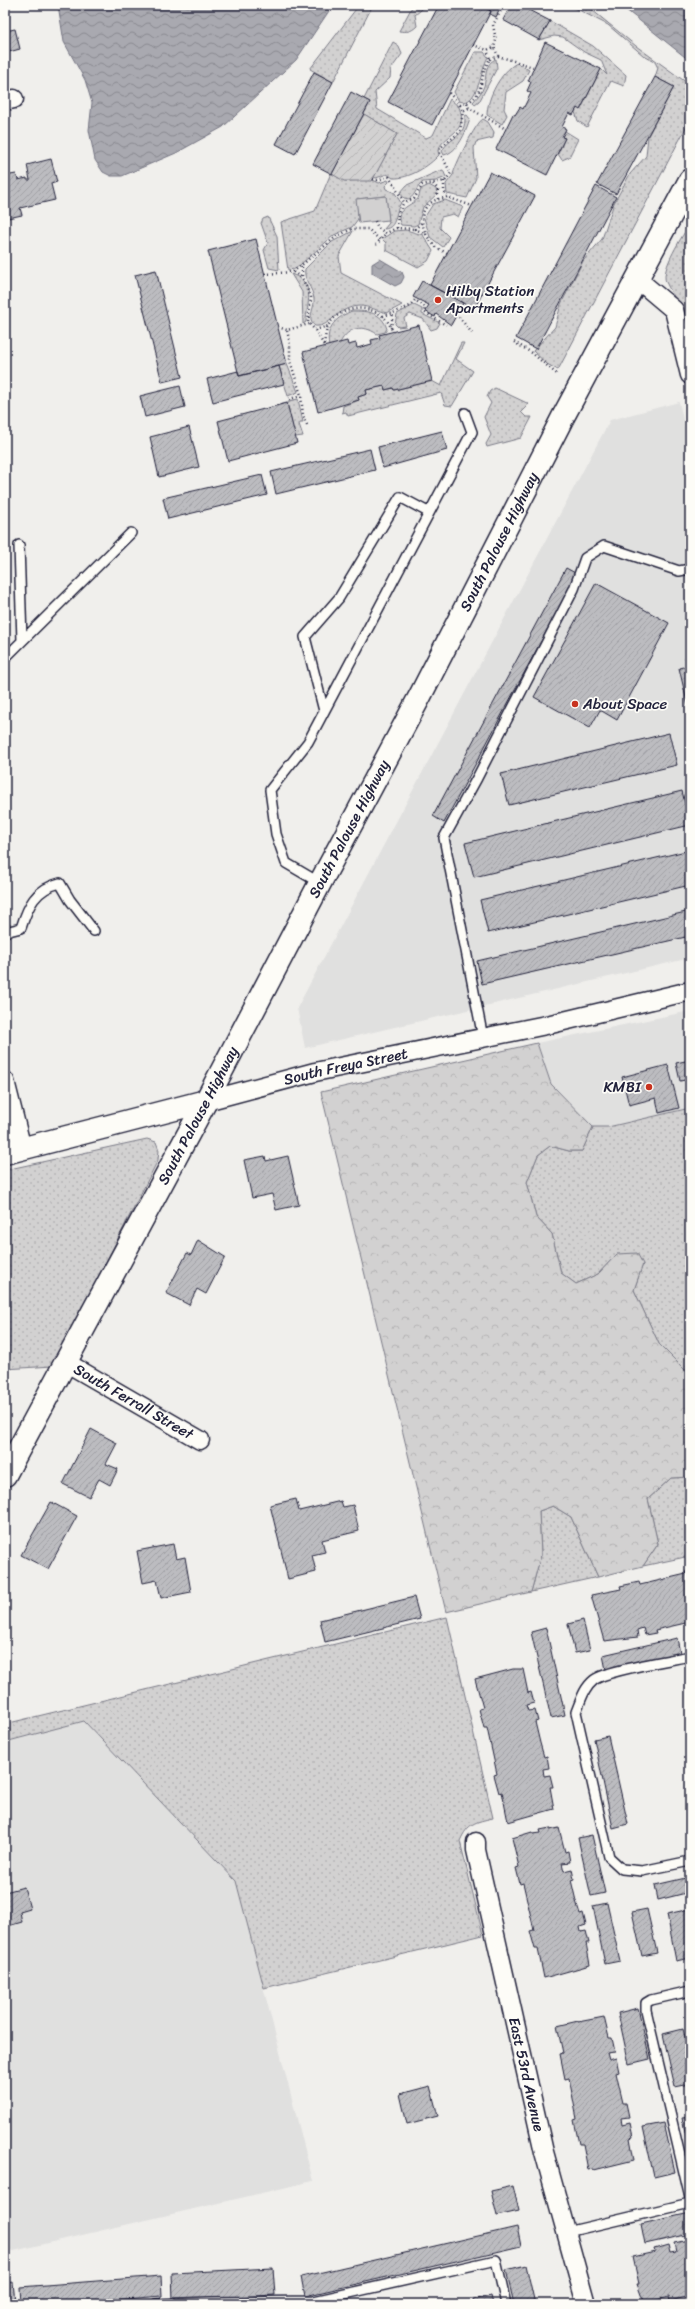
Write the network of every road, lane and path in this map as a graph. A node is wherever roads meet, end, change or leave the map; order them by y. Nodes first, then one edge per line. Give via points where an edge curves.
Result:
1 (504, 5) edge
2 (474, 45) dead end
3 (494, 47) junction
4 (487, 50) junction
5 (498, 56) junction
6 (490, 59) junction
7 (533, 67) dead end
8 (449, 94) dead end
9 (467, 103) junction
10 (460, 105) junction
11 (469, 108) junction
12 (463, 111) junction
13 (506, 129) dead end
14 (373, 179) dead end
15 (690, 180) edge
16 (444, 181) junction
17 (433, 184) junction
18 (447, 197) junction
19 (438, 200) junction
20 (404, 202) junction
21 (472, 206) dead end
22 (375, 221) dead end
23 (422, 222) junction
24 (376, 225) junction
25 (397, 228) junction
26 (415, 229) junction
27 (370, 230) junction
28 (386, 233) junction
29 (426, 234) junction
30 (380, 240) junction
31 (376, 245) dead end
32 (447, 253) dead end
33 (302, 266) junction
34 (292, 272) junction
35 (265, 274) dead end
36 (302, 278) junction
37 (636, 278) junction
38 (393, 314) junction
39 (383, 316) junction
40 (459, 317) dead end
41 (309, 324) junction
42 (446, 325) dead end
43 (328, 326) junction
44 (278, 327) dead end
45 (287, 330) junction
46 (315, 330) junction
47 (472, 333) dead end
48 (514, 342) dead end
49 (558, 375) dead end
50 (690, 375) edge
51 (301, 396) junction
52 (289, 398) dead end
53 (466, 413) dead end
54 (307, 425) dead end
55 (428, 512) junction
56 (131, 533) dead end
57 (19, 545) dead end
58 (690, 569) edge
59 (22, 641) junction
60 (5, 658) edge
61 (324, 711) junction
62 (320, 883) junction
63 (94, 931) dead end
64 (5, 932) edge
65 (690, 991) edge
66 (483, 1038) junction
67 (5, 1081) edge
68 (206, 1101) junction
69 (14, 1151) edge
70 (67, 1363) junction
71 (200, 1440) dead end
72 (5, 1475) edge
73 (690, 1656) edge
74 (476, 1842) dead end
75 (690, 1861) edge
76 (690, 1991) edge
77 (690, 2198) edge
78 (690, 2203) edge
79 (567, 2232) junction
80 (211, 2303) edge
81 (158, 2304) edge
82 (506, 2304) edge
83 (586, 2304) edge

1 - 3 path via 493,25 496,40
2 - 4 path
3 - 4 path
3 - 5 path
4 - 6 path
5 - 6 path
5 - 7 path
6 - 9 path via 484,67 480,91
8 - 10 path
9 - 10 path
9 - 11 path
10 - 12 path
11 - 12 path
11 - 13 path
12 - 16 path via 460,132 440,148 440,153 451,173
14 - 20 path via 389,177
15 - 37 main road, South Palouse Highway
16 - 17 path
16 - 18 path
17 - 19 path via 438,189
17 - 20 path via 422,185 414,199
18 - 19 path
18 - 21 path
19 - 23 path via 428,206
20 - 25 path via 398,213
22 - 24 path
23 - 26 path
23 - 29 path
24 - 27 path
24 - 28 path
25 - 26 path
25 - 28 path
26 - 29 path
27 - 30 path
27 - 33 path via 352,229 337,236
28 - 30 path
29 - 32 path via 435,247
30 - 31 path
33 - 34 path
33 - 36 path
34 - 35 path
34 - 36 path
36 - 41 path via 311,297
37 - 50 street via 674,310
37 - 62 main road, South Palouse Highway via 420,696
38 - 39 path
38 - 39 path via 391,330
38 - 42 path via 410,306 415,300 425,307 424,312
39 - 43 path via 374,311 356,308 339,314
40 - 47 path
41 - 45 path
41 - 46 path
43 - 46 path
43 - 46 path via 324,345
44 - 45 path
45 - 51 path via 291,366
48 - 49 path
51 - 52 path
51 - 54 path
53 - 55 lane via 472,432
55 - 61 lane
55 - 61 lane via 400,497 339,598 305,637
56 - 59 lane
57 - 59 lane
58 - 66 lane via 679,571 604,546 585,558 574,589 444,838
59 - 60 lane
61 - 62 lane via 308,742 270,790 276,834 286,863
62 - 68 main road, South Palouse Highway
63 - 64 lane via 60,883 34,896 21,928
65 - 66 street, South Freya Street
66 - 68 street, South Freya Street via 316,1072
67 - 69 street
68 - 69 main road, South Freya Street
68 - 70 main road, South Palouse Highway
70 - 71 street, South Ferrall Street
70 - 72 main road, South Palouse Highway
73 - 75 lane via 595,1679 583,1692 576,1712 610,1857 622,1869 642,1871
74 - 79 street, East 53rd Avenue via 534,2108
76 - 77 lane via 651,2000 646,2004
78 - 79 lane
79 - 83 street, East 53rd Avenue
80 - 81 lane
80 - 82 lane via 314,2301 496,2260

